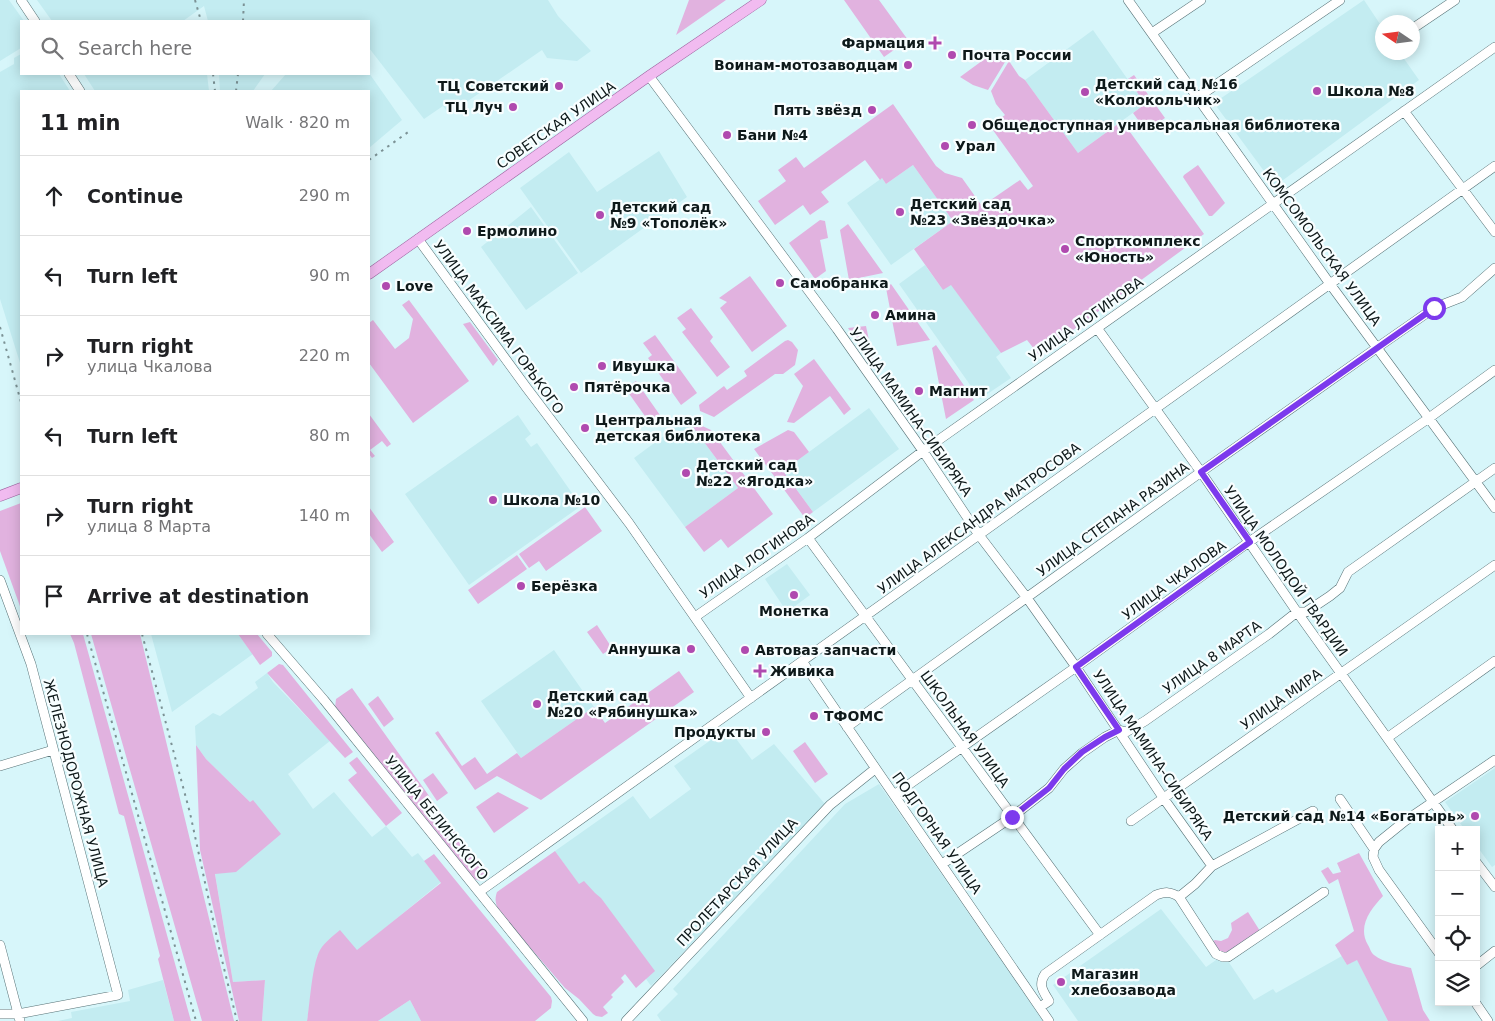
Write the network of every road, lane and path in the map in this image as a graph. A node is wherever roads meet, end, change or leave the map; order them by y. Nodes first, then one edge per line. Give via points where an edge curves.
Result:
1 (21, 0) edge
2 (761, 0) edge
3 (1128, 0) edge
4 (1200, 0) edge
5 (1340, 0) edge
6 (1455, 0) edge
7 (33, 20) edge
8 (1420, 24) edge
9 (1152, 33) junction
10 (1495, 48) edge
11 (70, 75) edge
12 (649, 76) junction
13 (79, 90) edge
14 (1198, 97) junction
15 (1404, 112) junction
16 (1495, 166) edge
17 (1463, 190) junction
18 (1273, 203) junction
19 (1495, 232) edge
20 (418, 239) junction
21 (1495, 268) edge
22 (370, 273) edge
23 (1330, 284) junction
24 (1097, 328) junction
25 (1378, 347) junction
26 (1495, 370) edge
27 (1154, 409) junction
28 (1429, 418) junction
29 (923, 451) junction
30 (1495, 468) edge
31 (1201, 472) junction
32 (1476, 482) junction
33 (20, 488) edge
34 (0, 496) edge
35 (1495, 508) edge
36 (979, 535) junction
37 (808, 538) junction
38 (1250, 542) junction
39 (1495, 564) edge
40 (0, 580) edge
41 (1027, 598) junction
42 (1297, 612) junction
43 (695, 617) junction
44 (866, 617) junction
45 (20, 634) edge
46 (20, 635) edge
47 (268, 635) edge
48 (802, 661) junction
49 (1495, 661) edge
50 (1076, 667) junction
51 (1341, 673) junction
52 (914, 680) junction
53 (751, 698) junction
54 (847, 727) junction
55 (1119, 730) junction
56 (1387, 738) junction
57 (962, 748) junction
58 (53, 750) junction
59 (1495, 760) edge
60 (0, 766) edge
61 (875, 770) junction
62 (894, 795) junction
63 (1164, 799) junction
64 (1340, 800) dead end
65 (1433, 803) junction
66 (1313, 811) dead end
67 (1012, 817) junction
68 (1131, 821) dead end
69 (1450, 826) edge
70 (1374, 849) junction
71 (942, 864) junction
72 (1212, 866) junction
73 (1480, 867) edge
74 (1495, 888) edge
75 (479, 892) junction
76 (1324, 892) dead end
77 (1179, 897) junction
78 (1100, 935) junction
79 (0, 946) edge
80 (1435, 947) edge
81 (1495, 951) edge
82 (1480, 963) edge
83 (1478, 1006) edge
84 (1040, 1007) junction
85 (0, 1014) edge
86 (19, 1018) edge
87 (583, 1021) edge
88 (626, 1021) edge
89 (1049, 1021) edge
90 (1488, 1021) edge

1 - 7 street
2 - 12 main road, СОВЕТСКАЯ УЛИЦА
3 - 9 street, КОМСОМОЛЬСКАЯ УЛИЦА
4 - 9 street
5 - 14 street
6 - 8 street
9 - 14 street, КОМСОМОЛЬСКАЯ УЛИЦА
10 - 15 street, УЛИЦА ЛОГИНОВА
11 - 13 street
12 - 20 main road, СОВЕТСКАЯ УЛИЦА
12 - 29 street, УЛИЦА МАМИНА-СИБИРЯКА
14 - 18 street, КОМСОМОЛЬСКАЯ УЛИЦА
15 - 17 street
15 - 18 street, УЛИЦА ЛОГИНОВА
16 - 17 street, УЛИЦА АЛЕКСАНДРА МАТРОСОВА
17 - 19 street
17 - 23 street, УЛИЦА АЛЕКСАНДРА МАТРОСОВА
18 - 23 street, КОМСОМОЛЬСКАЯ УЛИЦА
18 - 24 street, УЛИЦА ЛОГИНОВА
20 - 22 main road, СОВЕТСКАЯ УЛИЦА
20 - 43 street, УЛИЦА МАКСИМА ГОРЬКОГО
21 - 25 street, УЛИЦА СТЕПАНА РАЗИНА via 1462,297 1434,308
23 - 25 street, КОМСОМОЛЬСКАЯ УЛИЦА
23 - 27 street, УЛИЦА АЛЕКСАНДРА МАТРОСОВА
24 - 27 street, УЛИЦА МОЛОДОЙ ГВАРДИИ
24 - 29 street, УЛИЦА ЛОГИНОВА
25 - 28 street, КОМСОМОЛЬСКАЯ УЛИЦА
25 - 31 street, УЛИЦА СТЕПАНА РАЗИНА
26 - 28 street, УЛИЦА ЧКАЛОВА
27 - 31 street, УЛИЦА МОЛОДОЙ ГВАРДИИ
27 - 36 street, УЛИЦА АЛЕКСАНДРА МАТРОСОВА
28 - 32 street, КОМСОМОЛЬСКАЯ УЛИЦА
28 - 38 street, УЛИЦА ЧКАЛОВА
29 - 36 street, УЛИЦА МАМИНА-СИБИРЯКА
29 - 37 street, УЛИЦА ЛОГИНОВА
30 - 32 street, УЛИЦА 8 МАРТА
31 - 38 street, УЛИЦА МОЛОДОЙ ГВАРДИИ
31 - 41 street, УЛИЦА СТЕПАНА РАЗИНА
32 - 35 street, КОМСОМОЛЬСКАЯ УЛИЦА
32 - 42 street, УЛИЦА 8 МАРТА via 1348,572 1340,588 1330,596 1306,612
33 - 34 main road
36 - 41 street, УЛИЦА МАМИНА-СИБИРЯКА
36 - 44 street, УЛИЦА АЛЕКСАНДРА МАТРОСОВА
37 - 43 street, УЛИЦА ЛОГИНОВА
37 - 44 street, ШКОЛЬНАЯ УЛИЦА
38 - 42 street, УЛИЦА МОЛОДОЙ ГВАРДИИ
38 - 50 street, УЛИЦА ЧКАЛОВА
39 - 51 street, УЛИЦА МИРА
40 - 45 street, ЖЕЛЕЗНОДОРОЖНАЯ УЛИЦА
41 - 50 street, УЛИЦА МАМИНА-СИБИРЯКА
41 - 52 street, УЛИЦА СТЕПАНА РАЗИНА
42 - 51 street, УЛИЦА МОЛОДОЙ ГВАРДИИ
42 - 55 street, УЛИЦА 8 МАРТА via 1145,721 1126,732
43 - 53 street, УЛИЦА МАКСИМА ГОРЬКОГО
44 - 48 street, УЛИЦА АЛЕКСАНДРА МАТРОСОВА
44 - 52 street, ШКОЛЬНАЯ УЛИЦА
46 - 58 street, ЖЕЛЕЗНОДОРОЖНАЯ УЛИЦА
47 - 75 street, УЛИЦА БЕЛИНСКОГО
48 - 53 street, УЛИЦА АЛЕКСАНДРА МАТРОСОВА
48 - 54 street, ПОДГОРНАЯ УЛИЦА
49 - 56 street
50 - 55 street, УЛИЦА МАМИНА-СИБИРЯКА
50 - 57 street, УЛИЦА ЧКАЛОВА
51 - 56 street, УЛИЦА МОЛОДОЙ ГВАРДИИ
51 - 63 street, УЛИЦА МИРА
52 - 54 street, УЛИЦА СТЕПАНА РАЗИНА
52 - 57 street, ШКОЛЬНАЯ УЛИЦА
53 - 75 street, УЛИЦА АЛЕКСАНДРА МАТРОСОВА
54 - 61 street, ПОДГОРНАЯ УЛИЦА
55 - 63 street, УЛИЦА МАМИНА-СИБИРЯКА
55 - 67 street, УЛИЦА 8 МАРТА via 1082,752 1049,788
56 - 65 street, УЛИЦА МОЛОДОЙ ГВАРДИИ
57 - 62 street, УЛИЦА ЧКАЛОВА
57 - 67 street, ШКОЛЬНАЯ УЛИЦА
58 - 60 street
58 - 86 street, ЖЕЛЕЗНОДОРОЖНАЯ УЛИЦА via 118,995
59 - 65 street
61 - 62 street, ПОДГОРНАЯ УЛИЦА
61 - 88 street, ПРОЛЕТАРСКАЯ УЛИЦА via 830,805
62 - 71 street, ПОДГОРНАЯ УЛИЦА
63 - 68 street, УЛИЦА МИРА
63 - 72 street, УЛИЦА МАМИНА-СИБИРЯКА
64 - 70 street
65 - 69 street, УЛИЦА МОЛОДОЙ ГВАРДИИ
65 - 70 street via 1393,830
66 - 72 street
67 - 71 street, УЛИЦА 8 МАРТА
67 - 78 street, ШКОЛЬНАЯ УЛИЦА
70 - 80 street via 1373,857 1379,870
71 - 84 street, ПОДГОРНАЯ УЛИЦА
72 - 77 street
73 - 74 street
75 - 87 street, УЛИЦА БЕЛИНСКОГО
76 - 77 street via 1228,957 1216,954
77 - 78 street via 1166,892 1156,895
78 - 84 street via 1045,974 1041,985 1049,1001
79 - 86 street
81 - 82 street
83 - 90 street
84 - 89 street, ПОДГОРНАЯ УЛИЦА
85 - 86 street

